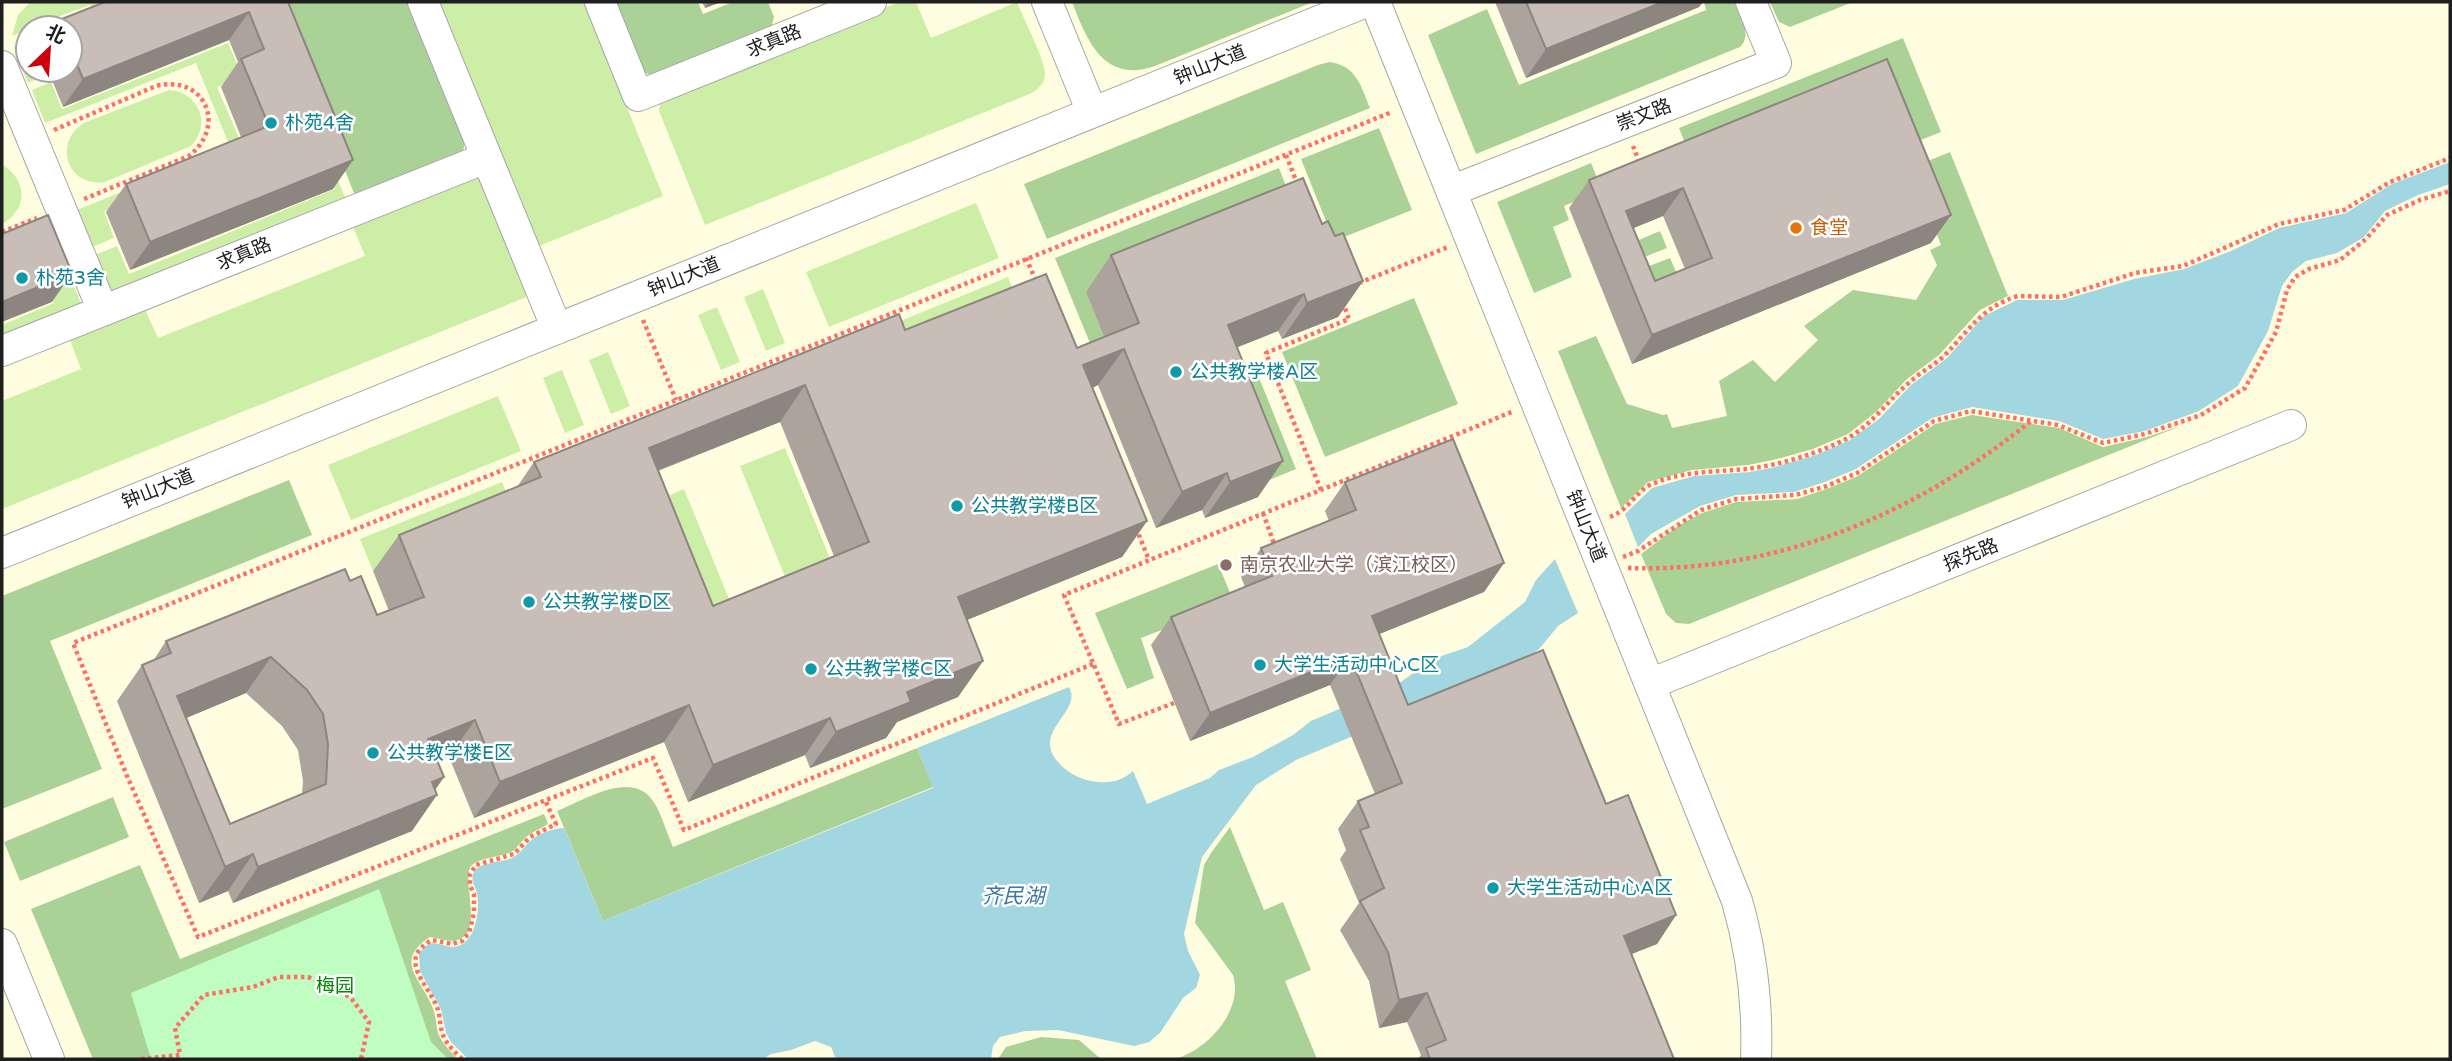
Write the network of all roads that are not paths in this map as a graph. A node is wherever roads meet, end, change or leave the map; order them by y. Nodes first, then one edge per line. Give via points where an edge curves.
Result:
1 (423, 2) edge
2 (600, 2) edge
3 (871, 2) edge
4 (1047, 2) edge
5 (1366, 2) edge
6 (1375, 2) edge
7 (1751, 2) edge
8 (2, 66) edge
9 (1092, 112) junction
10 (486, 158) junction
11 (1451, 191) junction
12 (103, 311) junction
13 (556, 328) junction
14 (2, 351) edge
15 (2291, 425) dead end
16 (2, 553) edge
17 (1650, 684) junction
18 (2, 944) edge
19 (49, 1059) edge
20 (1756, 1059) edge

1 - 10 street
2 - 3 street, 求真路 via 638,96
4 - 9 street
5 - 9 street, 钟山大道
6 - 11 street, 钟山大道
7 - 11 street, 崇文路 via 1776,63
8 - 12 street
9 - 13 street, 钟山大道
10 - 12 street, 求真路
10 - 13 street
11 - 17 street, 钟山大道
12 - 14 street, 求真路
13 - 16 street, 钟山大道
15 - 17 street, 探先路
17 - 20 street, 钟山大道 via 1740,911 1756,998
18 - 19 street

